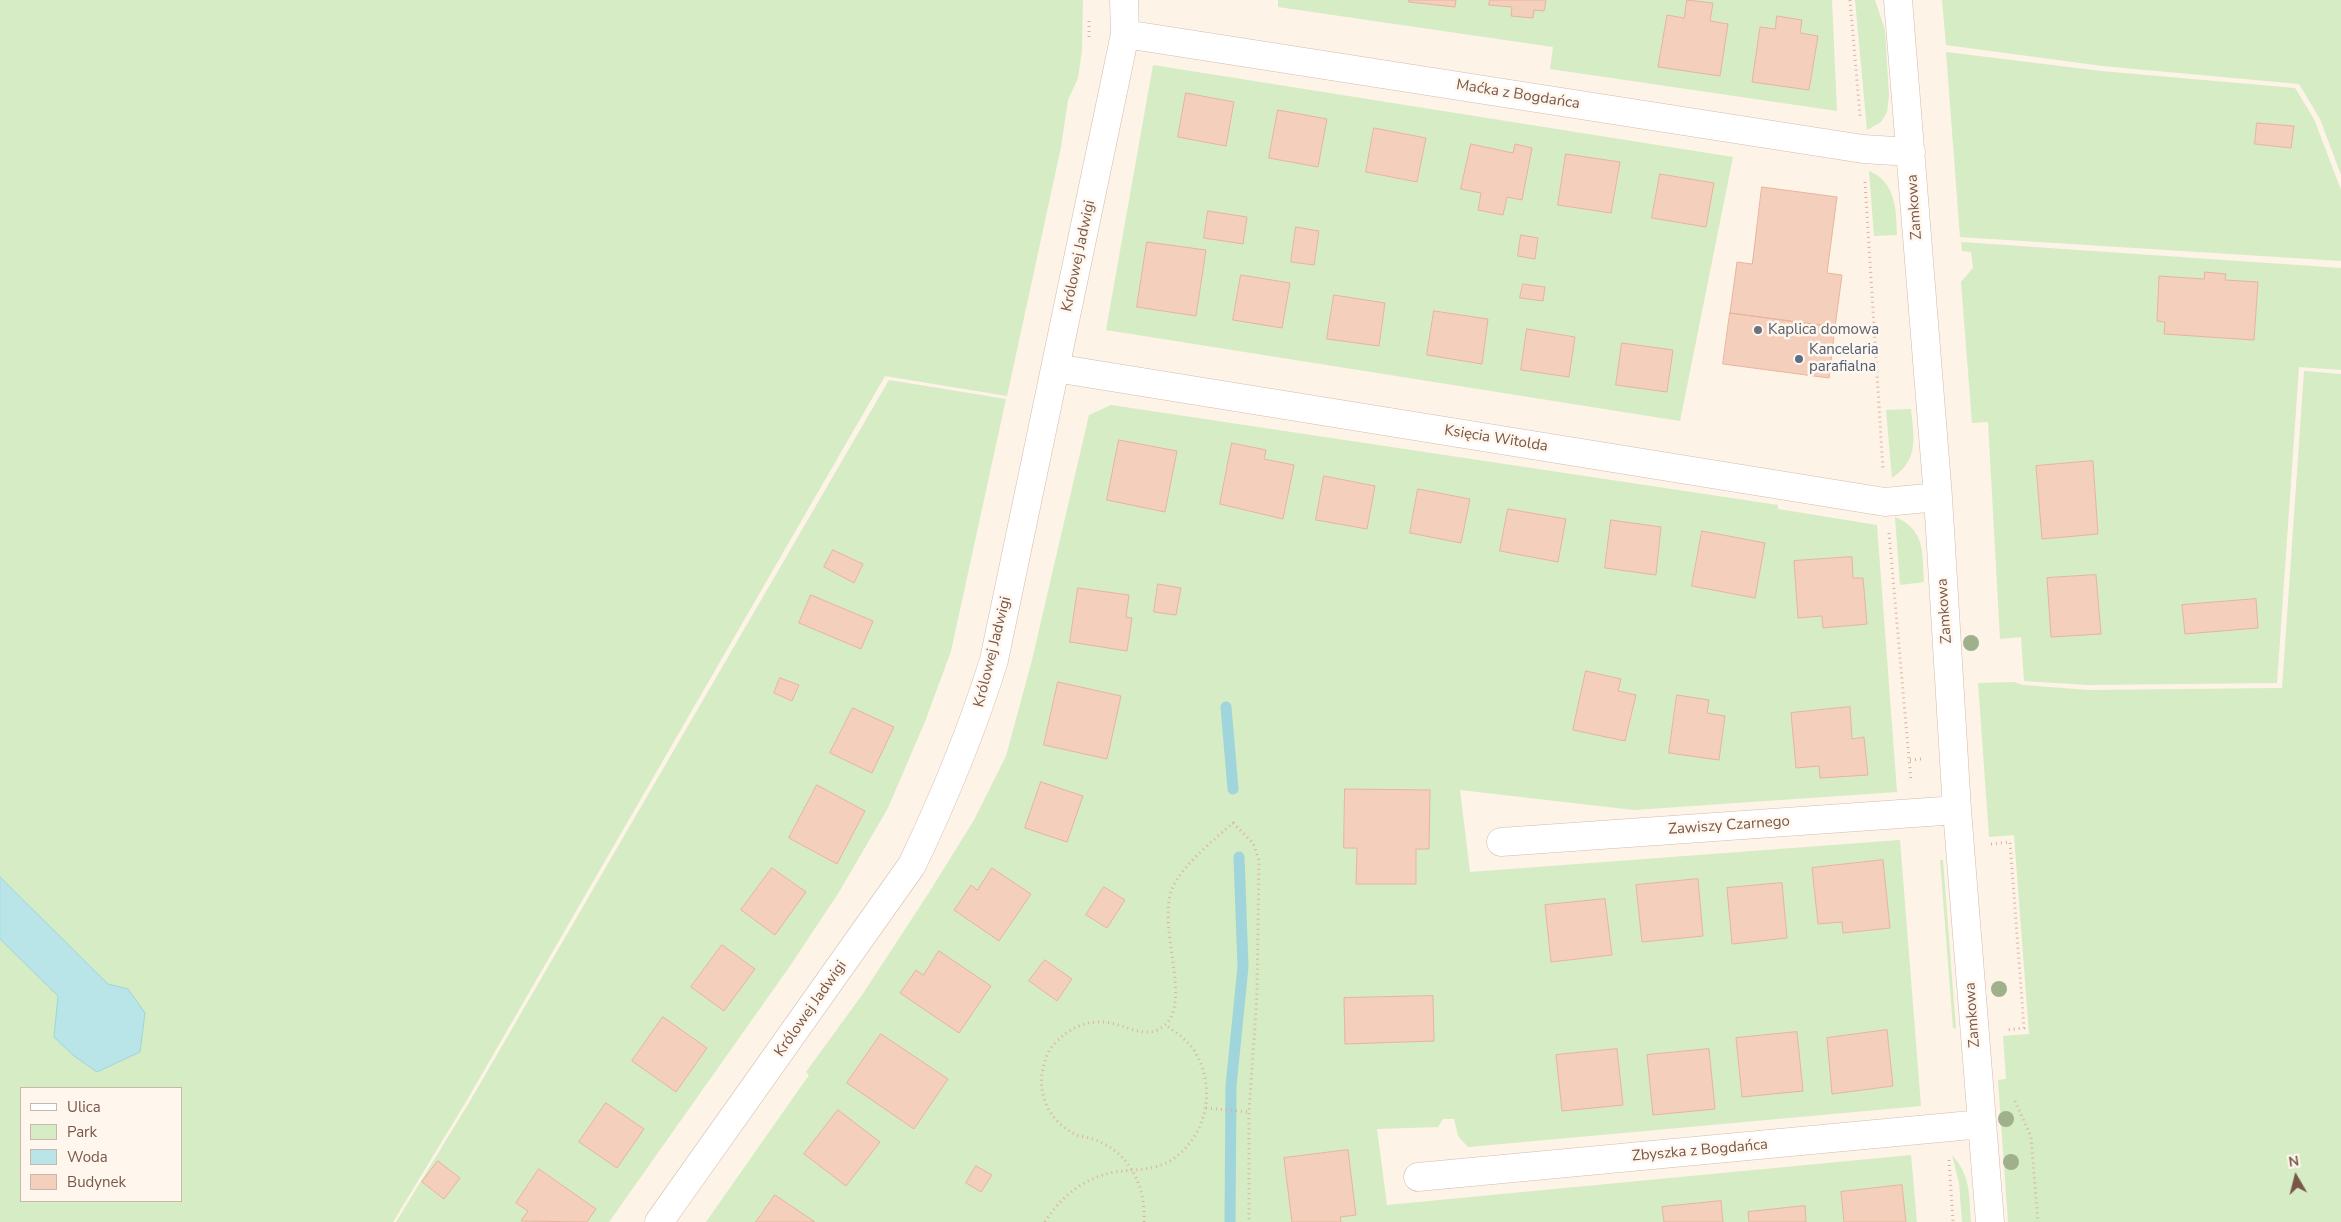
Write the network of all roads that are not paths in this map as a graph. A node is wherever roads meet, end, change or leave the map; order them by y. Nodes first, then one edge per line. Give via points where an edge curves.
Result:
1 (1124, 0) edge
2 (1898, 0) edge
3 (1125, 34) junction
4 (1911, 152) junction
5 (1056, 368) junction
6 (1938, 497) junction
7 (1957, 810) junction
8 (1501, 842) dead end
9 (1982, 1124) junction
10 (1418, 1177) dead end
11 (659, 1222) edge
12 (1990, 1222) edge

1 - 3 street, Królowej Jadwigi
2 - 4 street, Zamkowa
3 - 4 street, Maćka z Bogdańca via 1863,150
3 - 5 street, Królowej Jadwigi
4 - 6 street, Zamkowa
5 - 6 street, Księcia Witolda via 1885,502
5 - 11 street, Królowej Jadwigi via 994,660 974,723 936,815 912,865
6 - 7 street, Zamkowa
7 - 8 street, Zawiszy Czarnego
7 - 9 street, Zamkowa
9 - 10 street, Zbyszka z Bogdańca
9 - 12 street, Zamkowa

